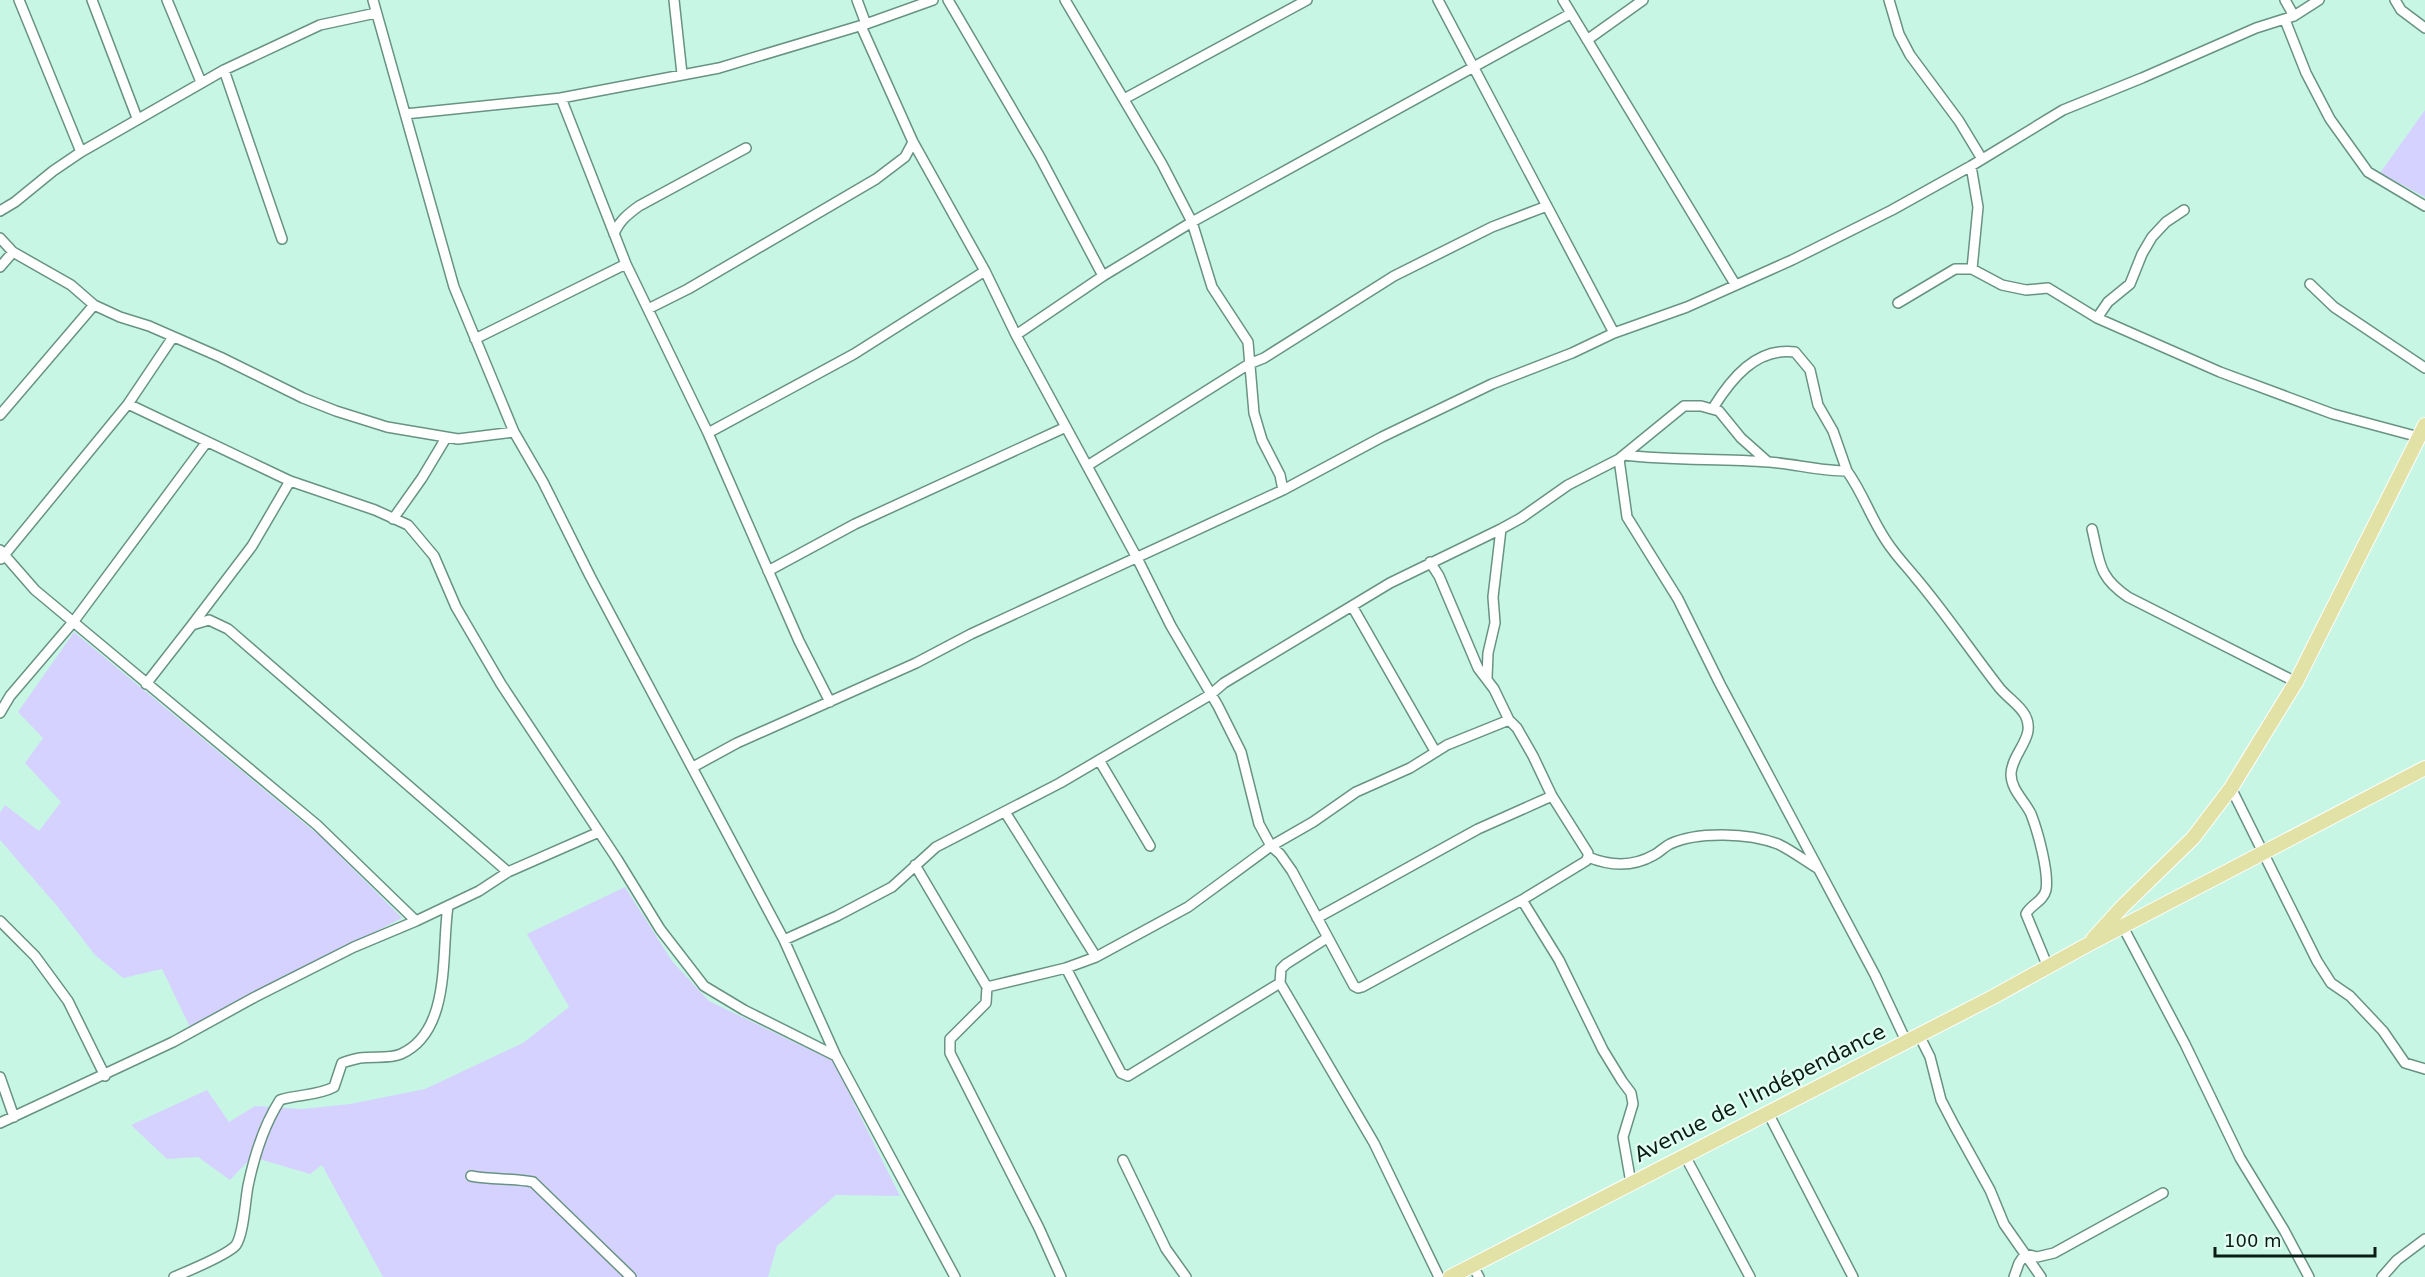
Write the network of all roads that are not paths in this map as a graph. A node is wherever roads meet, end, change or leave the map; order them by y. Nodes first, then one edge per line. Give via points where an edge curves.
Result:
1 (19, 0) edge
2 (92, 0) edge
3 (167, 0) edge
4 (373, 0) edge
5 (674, 0) edge
6 (857, 0) edge
7 (933, 0) edge
8 (948, 0) edge
9 (1065, 0) edge
10 (1307, 0) edge
11 (1438, 0) edge
12 (1563, 0) edge
13 (1643, 0) edge
14 (1889, 0) edge
15 (2285, 0) edge
16 (2319, 0) edge
17 (2395, 0) edge
18 (376, 13) junction
19 (1570, 14) junction
20 (2289, 18) junction
21 (863, 25) junction
22 (2425, 28) edge
23 (1587, 40) junction
24 (1474, 66) junction
25 (224, 70) junction
26 (682, 74) junction
27 (201, 82) junction
28 (561, 98) junction
29 (1124, 99) junction
30 (405, 114) junction
31 (137, 118) junction
32 (913, 142) junction
33 (746, 148) dead end
34 (81, 152) junction
35 (1982, 159) junction
36 (1971, 166) junction
37 (1547, 206) junction
38 (2425, 206) edge
39 (2184, 210) dead end
40 (0, 211) edge
41 (1192, 222) junction
42 (614, 234) junction
43 (0, 238) edge
44 (282, 240) dead end
45 (12, 252) junction
46 (626, 264) junction
47 (0, 267) edge
48 (1972, 269) junction
49 (985, 271) junction
50 (1103, 276) junction
51 (1735, 284) junction
52 (2310, 284) dead end
53 (1898, 303) dead end
54 (94, 304) junction
55 (648, 309) junction
56 (2097, 318) junction
57 (1614, 333) junction
58 (1016, 334) junction
59 (173, 337) junction
60 (475, 339) junction
61 (1249, 364) junction
62 (2425, 368) edge
63 (128, 404) junction
64 (1713, 408) junction
65 (0, 415) edge
66 (1066, 427) junction
67 (2422, 431) edge
68 (514, 432) junction
69 (708, 433) junction
70 (446, 438) junction
71 (1641, 442) junction
72 (206, 443) junction
73 (1621, 457) junction
74 (1653, 457) junction
75 (1768, 462) junction
76 (1087, 466) junction
77 (1847, 471) junction
78 (290, 481) junction
79 (1283, 490) junction
80 (393, 519) junction
81 (1501, 528) junction
82 (2092, 528) dead end
83 (1, 556) edge
84 (1137, 558) junction
85 (1430, 562) junction
86 (768, 571) junction
87 (1352, 606) junction
88 (74, 621) junction
89 (192, 625) junction
90 (1487, 678) junction
91 (2296, 682) junction
92 (146, 684) junction
93 (1210, 695) junction
94 (830, 702) junction
95 (0, 713) edge
96 (1509, 720) junction
97 (1435, 751) junction
98 (1099, 760) junction
99 (693, 767) junction
100 (2425, 768) edge
101 (2231, 788) junction
102 (1552, 795) junction
103 (1005, 812) junction
104 (599, 832) junction
105 (1150, 846) dead end
106 (1271, 846) junction
107 (2264, 853) junction
108 (1588, 857) junction
109 (915, 865) junction
110 (1819, 869) junction
111 (508, 872) junction
112 (1522, 900) junction
113 (448, 906) junction
114 (1317, 918) junction
115 (0, 921) edge
116 (416, 921) junction
117 (2123, 927) junction
118 (1327, 938) junction
119 (784, 939) junction
120 (2087, 945) junction
121 (1096, 957) junction
122 (2048, 967) junction
123 (1065, 968) junction
124 (1280, 983) junction
125 (987, 987) junction
126 (1912, 1038) junction
127 (836, 1056) junction
128 (2425, 1069) edge
129 (105, 1076) junction
130 (0, 1077) edge
131 (1768, 1113) junction
132 (14, 1117) junction
133 (0, 1123) edge
134 (1685, 1156) junction
135 (1123, 1160) dead end
136 (471, 1176) dead end
137 (1630, 1183) junction
138 (2163, 1193) dead end
139 (2425, 1239) edge
140 (2025, 1254) junction
141 (1476, 1271) edge
142 (174, 1277) edge
143 (630, 1277) edge
144 (955, 1277) edge
145 (1061, 1277) edge
146 (1186, 1277) edge
147 (1439, 1277) edge
148 (1450, 1277) edge
149 (1750, 1277) edge
150 (1852, 1277) edge
151 (2014, 1277) edge
152 (2041, 1277) edge
153 (2309, 1277) edge
154 (2382, 1277) edge

1 - 34 street
2 - 31 street
3 - 27 street
4 - 18 street
5 - 26 street
6 - 21 street
7 - 21 street
8 - 50 street via 1040,157
9 - 29 street
10 - 29 street
11 - 24 street
12 - 19 street
13 - 23 street
14 - 35 street via 1910,55
15 - 20 street
16 - 20 street
17 - 22 street via 2401,10
18 - 25 street via 320,25
18 - 30 street
19 - 23 street
19 - 24 street
20 - 35 street via 2256,28 2080,102
20 - 38 street via 2306,74 2330,119 2368,172
21 - 26 street via 719,68
21 - 32 street
23 - 51 street
24 - 37 street
24 - 41 street
25 - 27 street
25 - 44 street
26 - 28 street
27 - 31 street
28 - 30 street
28 - 42 street
29 - 41 street
30 - 60 street via 454,287
31 - 34 street
32 - 49 street
32 - 55 street via 905,157 876,179
33 - 42 street via 639,206 625,216
34 - 40 street
35 - 36 street
36 - 48 street via 1978,207
36 - 51 street via 1792,260
37 - 57 street
37 - 61 street via 1492,227 1394,276
39 - 56 street via 2152,237 2130,284 2108,302
41 - 50 street
41 - 61 street via 1212,287 1248,342
42 - 46 street
43 - 45 street
45 - 47 street
45 - 54 street via 71,285
46 - 55 street
46 - 60 street
48 - 53 street via 1955,269
48 - 56 street via 2002,285 2026,290 2048,288
49 - 58 street
49 - 69 street via 854,354
50 - 58 street
51 - 57 street via 1687,307
52 - 62 street via 2334,307
54 - 59 street
54 - 65 street
55 - 69 street
56 - 67 street via 2298,402 2383,429
57 - 79 street via 1466,397
58 - 66 street
59 - 63 street
59 - 70 street via 336,411 387,427
60 - 68 street
61 - 76 street
61 - 79 street via 1254,413
63 - 72 street
63 - 83 street
64 - 71 street via 1684,406
64 - 75 street
64 - 77 street via 1740,370 1766,356 1795,352 1810,370 1818,405 1833,431
66 - 76 street
66 - 86 street via 866,519
67 - 91 main road
68 - 70 street via 474,439
68 - 99 street
69 - 86 street
70 - 80 street
71 - 73 street
71 - 74 street
72 - 78 street
72 - 88 street
73 - 74 street
73 - 81 street
73 - 110 street via 1627,517 1678,599
74 - 75 street
75 - 77 street
76 - 84 street
77 - 122 street via 1891,549 2025,715 2027,739 2016,754 2011,776 2030,813 2043,865 2046,890 2026,914
78 - 80 street
78 - 89 street via 252,546
79 - 84 street
80 - 104 street via 408,525 434,556 456,607 501,684
81 - 85 street
81 - 90 street
82 - 91 street via 2101,566 2112,586
83 - 88 street
84 - 93 street
84 - 94 street
85 - 87 street
85 - 90 street via 1478,668
86 - 94 street
87 - 93 street
87 - 97 street
88 - 92 street
88 - 95 street
89 - 92 street
89 - 111 street via 209,620 228,629
90 - 96 street
91 - 101 main road
92 - 116 street via 317,825
93 - 98 street
93 - 106 street via 1241,752 1259,824
94 - 99 street
96 - 97 street
96 - 102 street
97 - 106 street via 1410,768 1356,792
98 - 103 street
98 - 105 street
99 - 119 street
100 - 107 main road, Avenue de l'Indépendance
101 - 107 street
101 - 120 main road via 2193,838
102 - 108 street
102 - 114 street via 1478,829
103 - 109 street via 936,847
103 - 121 street
104 - 111 street
104 - 127 street via 660,929 704,986
106 - 114 street via 1292,871
106 - 121 street via 1188,907
107 - 117 main road, Avenue de l'Indépendance
107 - 128 street via 2331,983 2383,1030 2405,1063
108 - 110 street via 1617,865 1653,856 1670,844 1726,835 1780,845
108 - 112 street
109 - 119 street via 892,887
109 - 125 street
110 - 126 street
111 - 113 street
112 - 118 street via 1358,988
112 - 137 street via 1559,960 1603,1050 1632,1093 1633,1104 1623,1137
113 - 116 street
113 - 142 street via 442,985 434,1019 420,1043 400,1055 342,1063 334,1087 322,1094 280,1100 270,1115 256,1156 236,1245
114 - 118 street
115 - 129 street via 35,956 68,1001
116 - 129 street via 354,947
117 - 120 main road, Avenue de l'Indépendance
117 - 153 street via 2240,1158
118 - 124 street via 1286,964 1281,969
119 - 127 street
120 - 122 main road, Avenue de l'Indépendance
121 - 123 street
122 - 126 main road, Avenue de l'Indépendance
123 - 124 street via 1121,1073 1128,1076
123 - 125 street
124 - 147 street via 1374,1143
125 - 145 street via 986,1003 950,1039 950,1053
126 - 131 main road, Avenue de l'Indépendance
126 - 140 street via 1929,1057 1941,1100 2004,1224
127 - 144 street
129 - 132 street
130 - 132 street
131 - 134 main road, Avenue de l'Indépendance
131 - 150 street
132 - 133 street
134 - 137 main road, Avenue de l'Indépendance
134 - 149 street
135 - 146 street via 1166,1249
136 - 143 street via 533,1182
137 - 141 main road, Avenue de l'Indépendance
138 - 140 street via 2054,1253 2037,1257
139 - 154 street
140 - 151 street
140 - 152 street
141 - 148 main road, Avenue de l'Indépendance

